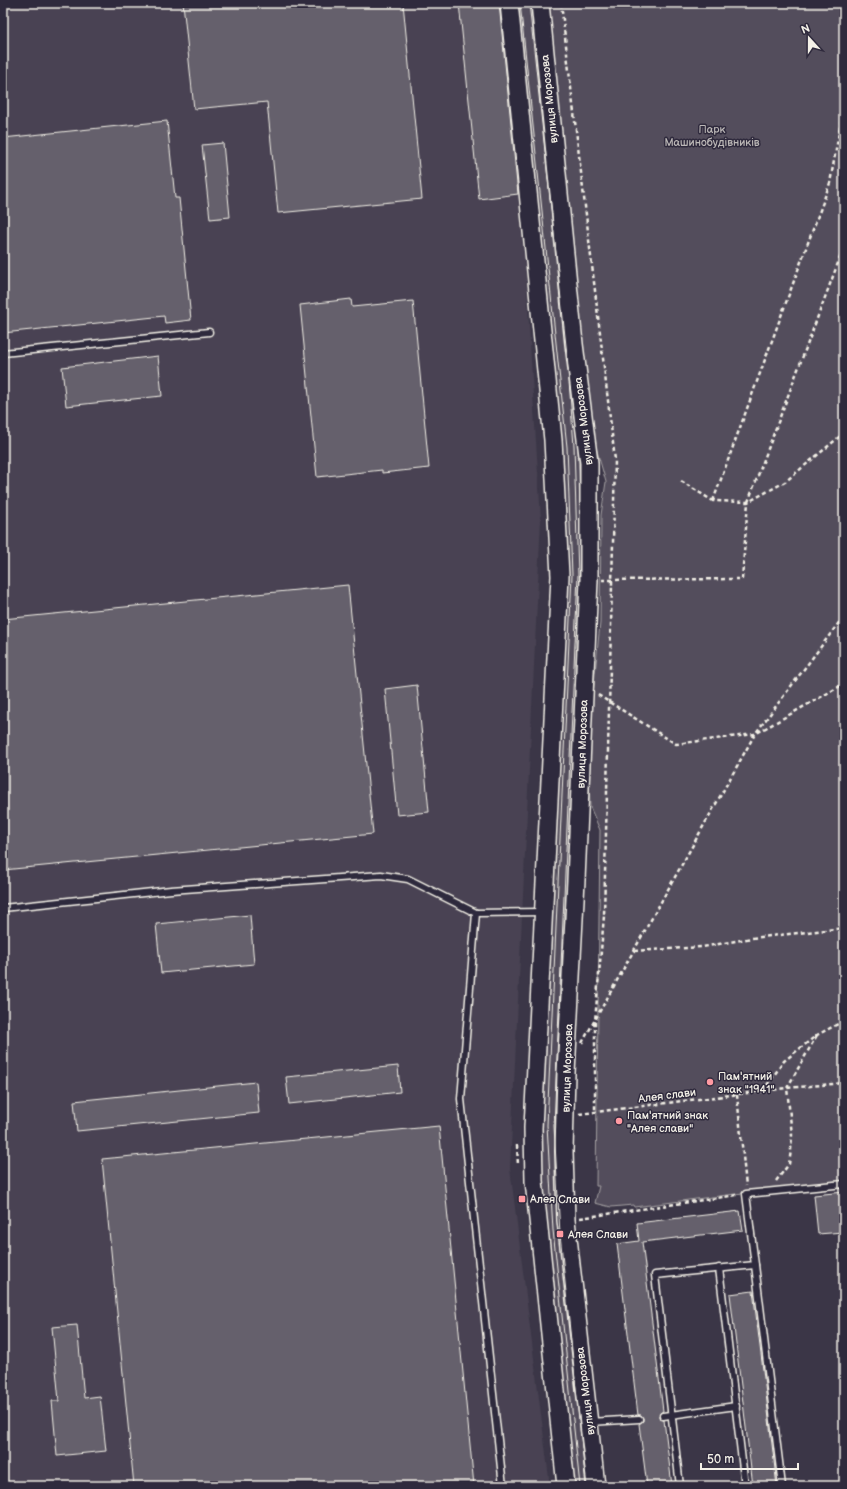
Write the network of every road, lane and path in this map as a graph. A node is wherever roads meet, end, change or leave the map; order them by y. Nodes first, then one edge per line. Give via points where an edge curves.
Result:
1 (509, 3) edge
2 (540, 3) edge
3 (844, 105) edge
4 (844, 247) edge
5 (209, 332) dead end
6 (3, 353) edge
7 (844, 434) edge
8 (681, 482) dead end
9 (713, 501) junction
10 (748, 502) junction
11 (589, 580) junction
12 (844, 616) edge
13 (844, 684) edge
14 (584, 686) junction
15 (755, 734) junction
16 (3, 908) edge
17 (544, 912) junction
18 (476, 913) junction
19 (844, 928) edge
20 (634, 951) junction
21 (844, 1019) edge
22 (817, 1035) junction
23 (580, 1047) dead end
24 (844, 1082) edge
25 (787, 1088) junction
26 (763, 1091) junction
27 (737, 1094) junction
28 (564, 1116) junction
29 (518, 1139) dead end
30 (518, 1170) dead end
31 (844, 1184) edge
32 (768, 1192) junction
33 (746, 1194) junction
34 (566, 1220) junction
35 (755, 1265) junction
36 (720, 1268) junction
37 (736, 1406) junction
38 (672, 1415) junction
39 (663, 1416) dead end
40 (639, 1419) dead end
41 (589, 1422) junction
42 (503, 1486) edge
43 (566, 1486) edge
44 (596, 1486) edge
45 (680, 1486) edge
46 (745, 1486) edge
47 (782, 1486) edge

1 - 17 main road via 553,440 560,576
2 - 11 main road, вулиця Морозова via 574,344 589,463
3 - 9 path via 830,183
4 - 10 path
5 - 6 lane
7 - 10 path via 785,482
8 - 9 path
9 - 10 path
10 - 11 path via 742,579
11 - 14 main road, вулиця Морозова
12 - 15 path
13 - 15 path
14 - 15 path via 676,744
14 - 28 main road, вулиця Морозова
15 - 20 path
16 - 18 lane via 171,890 381,875 408,879
17 - 18 lane
17 - 43 main road via 533,1128 534,1181
18 - 42 lane via 461,1099
19 - 20 path via 752,938 703,947
20 - 23 path
21 - 22 path
22 - 25 path
22 - 26 path via 784,1061
24 - 25 path, Алея слави
25 - 26 path, Алея слави
25 - 32 path via 792,1135 789,1164
26 - 27 path, Алея слави
27 - 28 path, Алея слави
27 - 33 path
28 - 34 main road, вулиця Морозова
29 - 30 path
31 - 32 lane
32 - 33 lane
33 - 34 path
33 - 35 lane
34 - 41 main road, вулиця Морозова
35 - 36 lane
35 - 47 lane
36 - 37 lane
36 - 38 lane via 655,1275
37 - 38 lane
37 - 46 lane
38 - 39 lane
38 - 45 lane
40 - 41 lane
41 - 44 main road, вулиця Морозова

